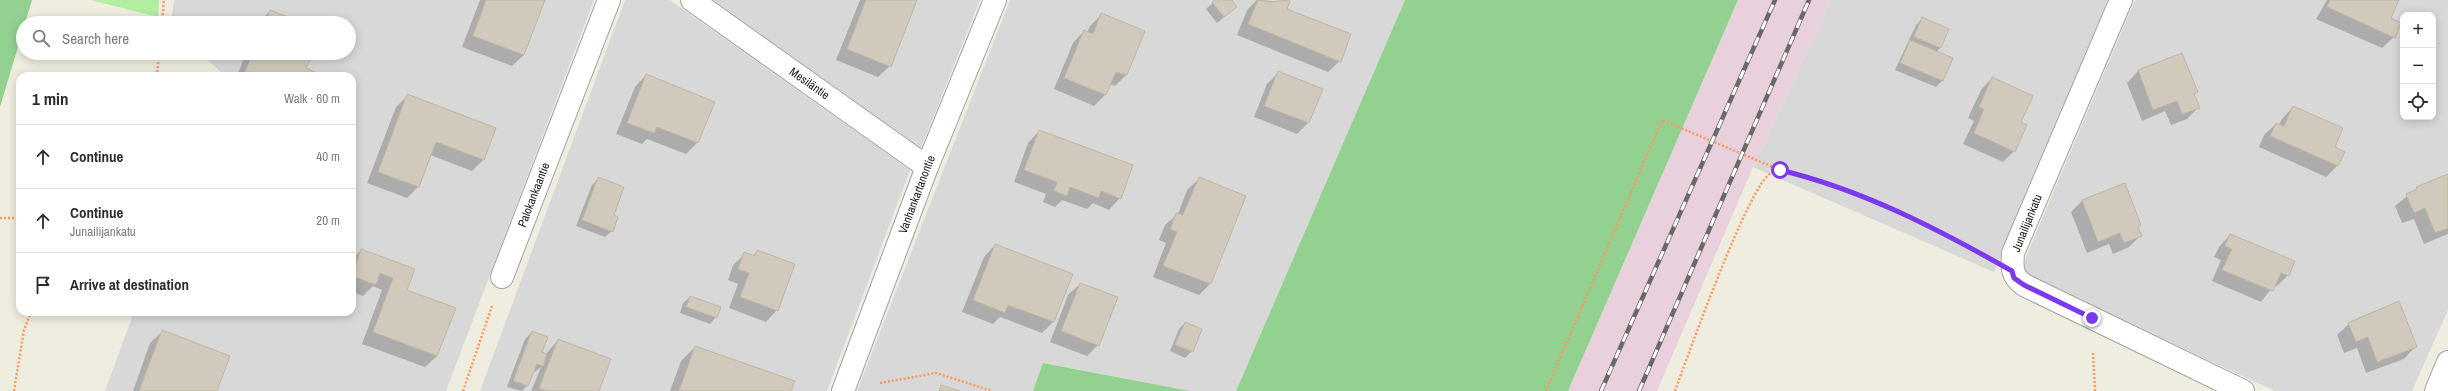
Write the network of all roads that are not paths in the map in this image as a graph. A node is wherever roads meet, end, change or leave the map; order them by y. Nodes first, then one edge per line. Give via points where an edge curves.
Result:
1 (609, 0) edge
2 (692, 0) edge
3 (995, 0) edge
4 (2120, 0) edge
5 (927, 167) junction
6 (502, 277) road end
7 (2448, 362) edge
8 (843, 391) edge
9 (2243, 391) edge
10 (2436, 391) edge

1 - 6 street, Palokankaantie
2 - 5 street, Mesiläntie
3 - 5 street, Vanhankartanontie
4 - 9 street, Junailijankatu via 2013,253 2014,278
5 - 8 street, Vanhankartanontie
7 - 10 street

